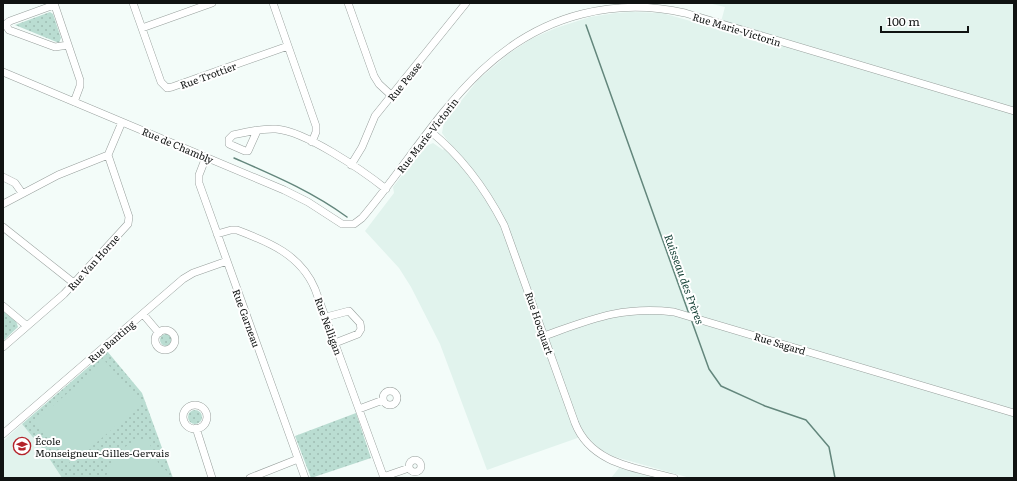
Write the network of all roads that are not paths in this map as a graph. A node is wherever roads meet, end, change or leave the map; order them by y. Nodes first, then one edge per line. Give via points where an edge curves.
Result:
1 (133, 3) edge
2 (212, 3) edge
3 (273, 3) edge
4 (348, 3) edge
5 (466, 3) edge
6 (54, 4) edge
7 (142, 28) junction
8 (68, 45) junction
9 (288, 46) junction
10 (3, 72) edge
11 (392, 96) junction
12 (74, 102) junction
13 (1014, 111) edge
14 (122, 122) junction
15 (257, 131) dead end
16 (430, 131) junction
17 (312, 142) junction
18 (108, 155) junction
19 (206, 157) junction
20 (351, 164) junction
21 (3, 177) edge
22 (386, 189) junction
23 (22, 192) junction
24 (3, 204) edge
25 (349, 225) joint
26 (3, 227) edge
27 (217, 234) junction
28 (227, 261) junction
29 (75, 284) junction
30 (3, 306) edge
31 (143, 314) junction
32 (326, 318) junction
33 (27, 326) junction
34 (159, 333) dead end
35 (544, 336) junction
36 (335, 342) junction
37 (3, 347) edge
38 (383, 400) dead end
39 (359, 409) junction
40 (1014, 413) edge
41 (196, 428) dead end
42 (3, 434) edge
43 (298, 460) junction
44 (409, 468) dead end
45 (212, 478) edge
46 (250, 478) edge
47 (305, 478) edge
48 (383, 478) edge
49 (674, 478) edge

1 - 7 street
2 - 7 street
3 - 9 street
4 - 11 street via 374,76
5 - 11 street, Rue Pease
6 - 8 street
6 - 8 street via 10,20 7,27 55,47
7 - 9 street, Rue Trottier via 161,82 169,88
8 - 12 street via 81,82
9 - 17 street via 316,126 316,135
10 - 12 street, Rue de Chambly
11 - 20 street, Rue Pease via 372,121 362,147
12 - 14 street, Rue de Chambly
13 - 16 street, Rue Marie-Victorin via 694,15 660,8 630,7 590,12 569,18 548,25 520,40 496,56 474,77
14 - 18 street
14 - 19 street, Rue de Chambly
15 - 17 street via 281,130
16 - 22 street, Rue Marie-Victorin
16 - 35 street, Rue Hocquart via 467,169 494,206 512,245
17 - 20 street
18 - 23 street via 78,165
18 - 29 street, Rue Van Horne via 129,220
19 - 25 street, Rue de Chambly via 284,190 340,223
19 - 27 street, Rue Garneau via 198,181
20 - 22 street
21 - 23 street via 15,183
22 - 25 street, Rue Marie-Victorin via 360,220
23 - 24 street
26 - 29 street
27 - 28 street, Rue Garneau
27 - 32 street, Rue Nelligan via 237,230 275,246 291,256 309,276
28 - 31 street, Rue Banting via 186,277
28 - 43 street, Rue Garneau
29 - 33 street, Rue Van Horne
30 - 33 street
31 - 34 street
31 - 42 street, Rue Banting
32 - 36 street, Rue Nelligan
32 - 36 street via 348,310 361,324 358,334
33 - 37 street, Rue Van Horne
35 - 40 street, Rue Sagard via 605,315 625,311 650,309 674,312
35 - 49 street, Rue Hocquart via 577,427 590,446 600,455 613,461
36 - 39 street, Rue Nelligan
38 - 39 street
39 - 48 street, Rue Nelligan
41 - 45 street
43 - 46 street
43 - 47 street, Rue Garneau
44 - 48 street

